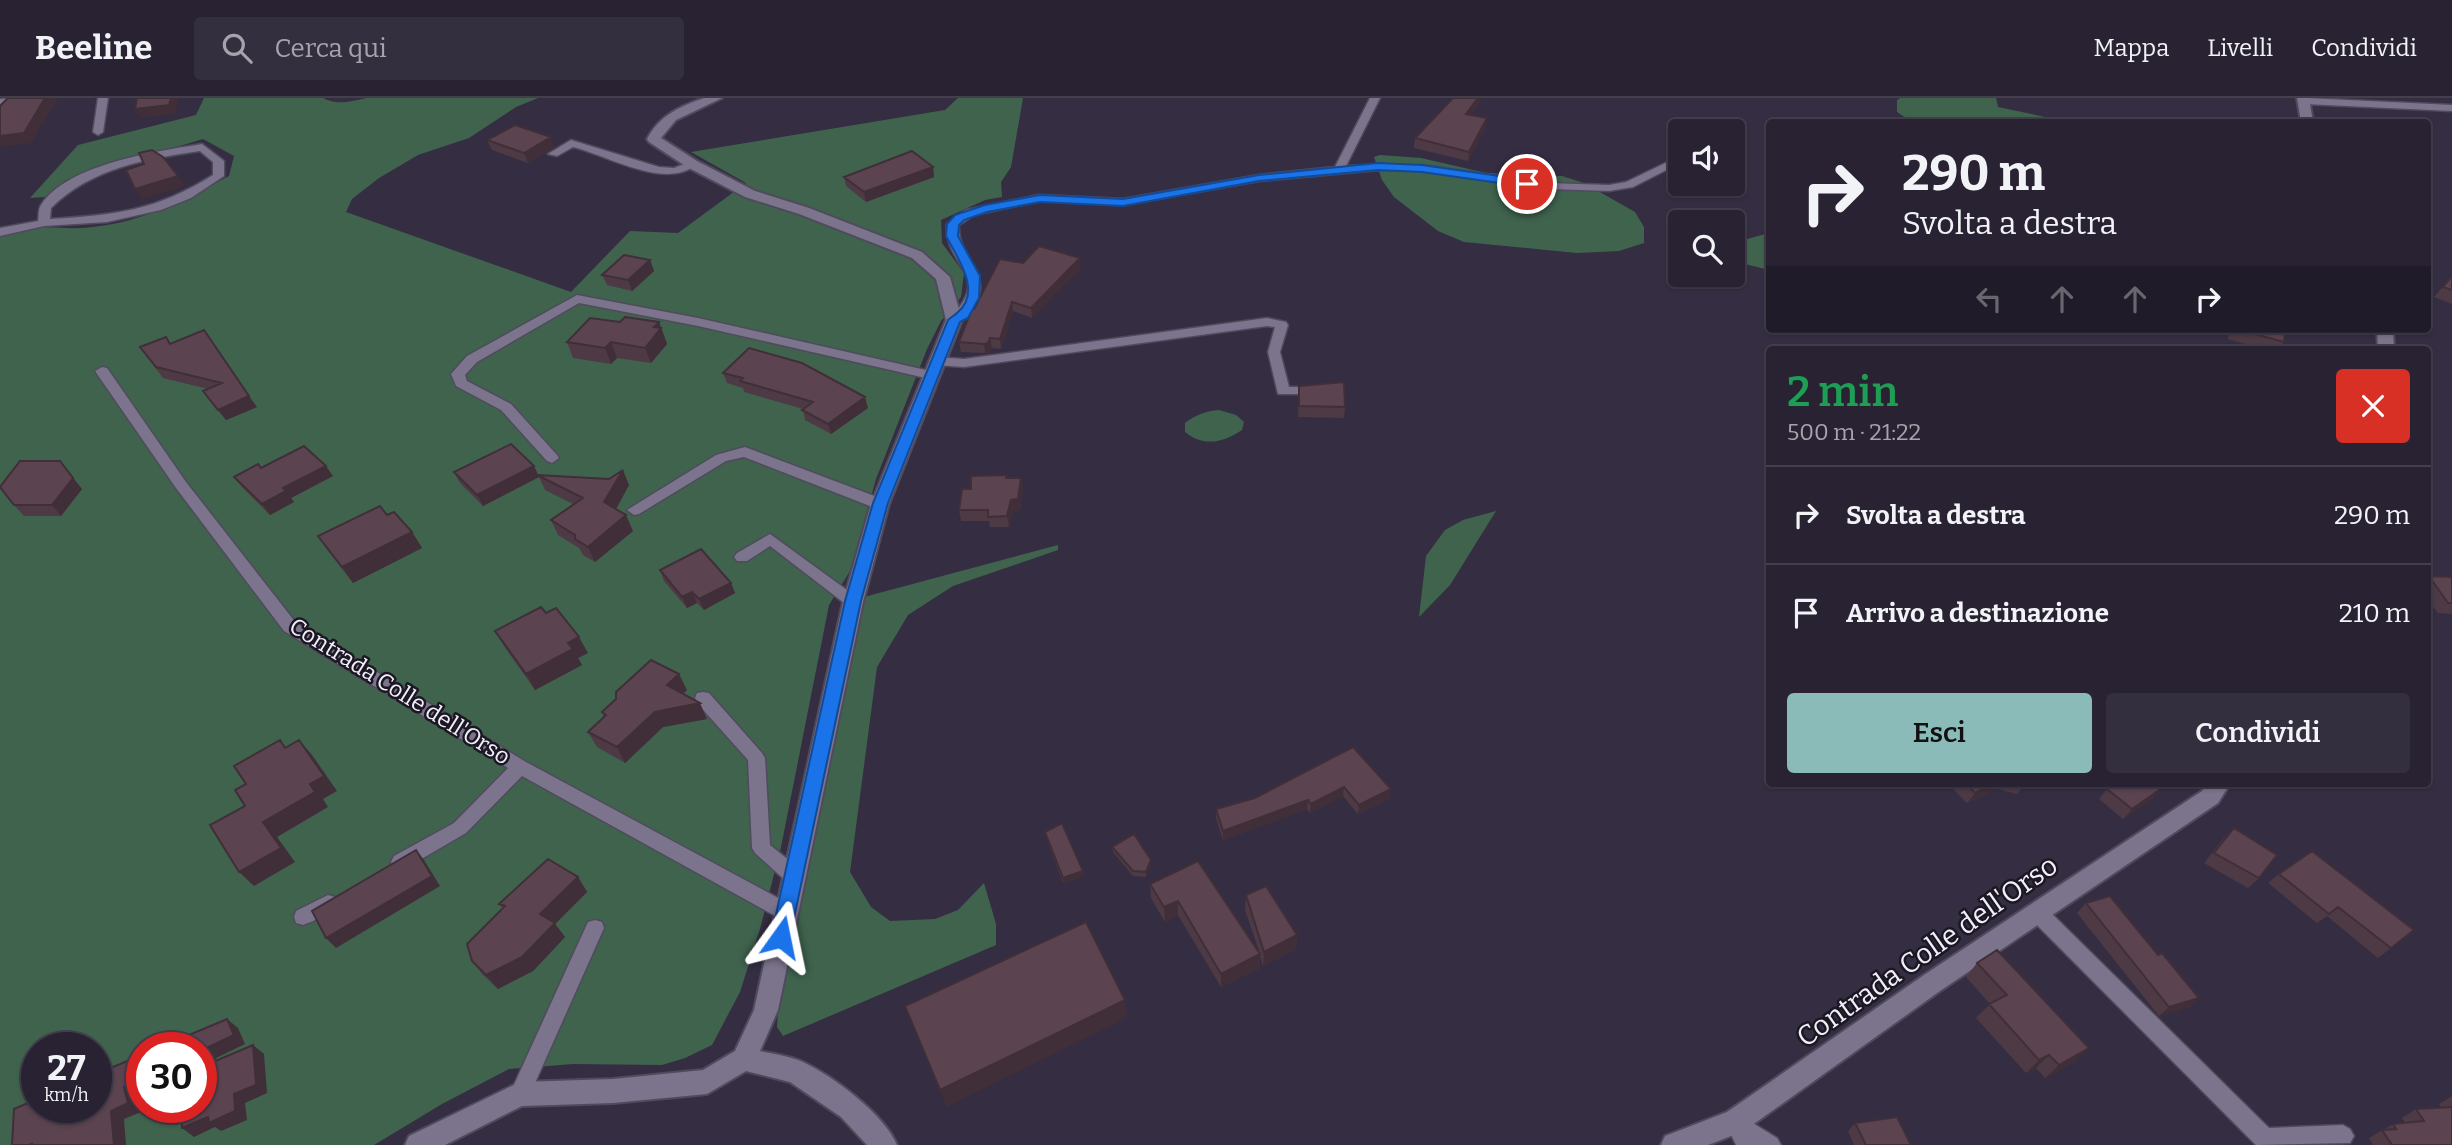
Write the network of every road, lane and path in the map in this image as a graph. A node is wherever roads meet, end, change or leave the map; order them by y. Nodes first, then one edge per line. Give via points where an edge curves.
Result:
1 (14, 98) edge
2 (103, 98) edge
3 (716, 98) edge
4 (1375, 98) edge
5 (2304, 100) edge
6 (0, 102) edge
7 (2452, 107) edge
8 (2307, 119) edge
9 (98, 132) dead end
10 (553, 155) dead end
11 (692, 164) junction
12 (1668, 165) edge
13 (1339, 170) junction
14 (44, 223) junction
15 (0, 232) edge
16 (954, 320) junction
17 (933, 368) junction
18 (102, 370) dead end
19 (1329, 390) edge
20 (552, 458) dead end
21 (880, 503) junction
22 (634, 510) dead end
23 (742, 556) dead end
24 (853, 601) junction
25 (703, 698) dead end
26 (520, 767) junction
27 (2208, 788) edge
28 (388, 869) edge
29 (794, 876) junction
30 (340, 896) edge
31 (786, 912) junction
32 (2037, 912) junction
33 (303, 917) dead end
34 (595, 928) dead end
35 (744, 1059) junction
36 (520, 1094) junction
37 (1735, 1122) junction
38 (2343, 1136) dead end
39 (418, 1145) edge
40 (884, 1145) edge
41 (1674, 1145) edge
42 (1746, 1145) edge
43 (1770, 1145) edge

1 - 6 lane
2 - 9 lane
3 - 11 street via 660,123 654,139
4 - 13 lane
5 - 7 lane
5 - 8 street
10 - 11 lane via 571,143 674,172
11 - 16 street via 750,194 917,255 943,277
12 - 13 lane via 1629,186 1609,188 1548,186 1422,169
13 - 16 lane via 1259,178 1123,202 1040,198 970,212 953,224 952,236 974,276 973,298 963,315
14 - 14 lane via 45,206 71,184 98,172 202,147 219,161 218,176 157,208 107,219
14 - 15 lane
16 - 17 street
17 - 19 lane via 1266,322 1282,325 1274,352 1283,391
17 - 20 lane via 577,299 472,359 458,374 461,383 506,407
17 - 21 street
18 - 26 lane, Contrada Colle dell'Orso via 181,485 290,627
21 - 22 lane via 745,452 721,458
21 - 24 street
23 - 24 lane via 770,539
24 - 29 street
25 - 29 lane via 756,758 761,848
26 - 28 lane via 460,828
26 - 31 lane, Contrada Colle dell'Orso
27 - 32 street, Contrada Colle dell'Orso
29 - 31 street
30 - 33 lane
31 - 35 street via 766,1010
32 - 37 street, Contrada Colle dell'Orso
32 - 38 lane via 2265,1139
34 - 36 lane
35 - 36 street via 707,1082
35 - 40 street via 796,1071 850,1108
36 - 39 street
37 - 41 street, Contrada Colle dell'Orso
37 - 42 lane
37 - 43 lane

